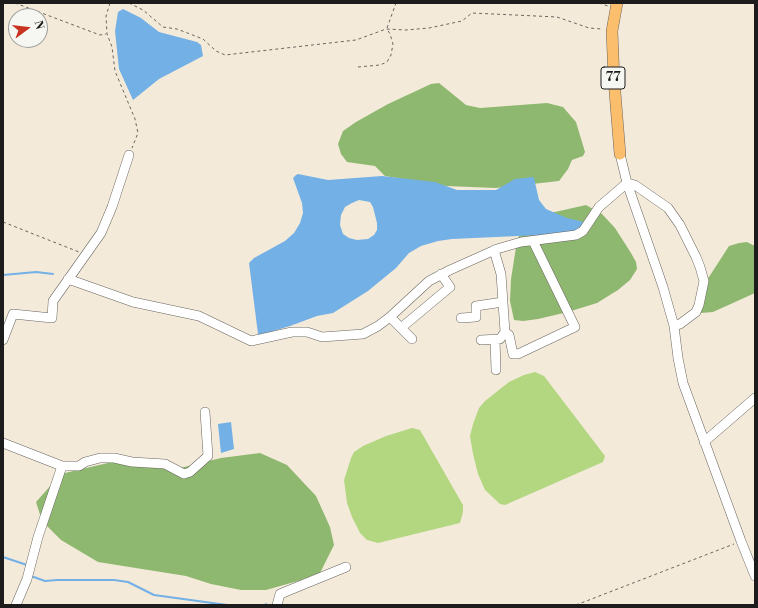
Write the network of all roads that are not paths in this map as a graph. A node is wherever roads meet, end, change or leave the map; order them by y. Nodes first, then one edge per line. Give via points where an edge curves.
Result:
1 (617, 3) edge
2 (620, 154) joint
3 (129, 155) road end
4 (627, 183) junction
5 (534, 240) junction
6 (494, 250) junction
7 (441, 274) junction
8 (68, 279) junction
9 (503, 302) junction
10 (390, 316) junction
11 (461, 318) dead end
12 (674, 326) junction
13 (402, 328) junction
14 (505, 332) junction
15 (412, 339) dead end
16 (495, 339) junction
17 (3, 340) edge
18 (481, 340) dead end
19 (496, 370) dead end
20 (755, 398) edge
21 (205, 412) dead end
22 (704, 442) junction
23 (3, 443) edge
24 (62, 466) junction
25 (346, 568) dead end
26 (755, 576) edge
27 (16, 605) edge
28 (277, 605) edge

1 - 2 main road, 77 via 612,31
2 - 4 street
3 - 8 street via 101,233
4 - 5 street via 599,207 583,231 576,235
4 - 12 street
4 - 12 street via 668,208 680,225 700,267 704,281 696,312
5 - 6 street
5 - 14 street via 575,327 518,354 513,354 509,336
6 - 7 street
6 - 9 street via 501,274
7 - 10 street via 429,281
7 - 13 street via 450,287
8 - 10 street via 133,302 199,316 251,341 292,332 307,332 322,337 363,334
8 - 17 street via 52,301 52,318 13,314
9 - 11 street via 476,306 476,317
9 - 14 street
10 - 13 street
12 - 22 street via 683,382
13 - 15 street
14 - 16 street via 500,339
16 - 18 street
16 - 19 street
20 - 22 street
21 - 24 street via 208,456 190,472 184,474 165,464 114,458 100,458 79,466
22 - 26 street
23 - 24 street
24 - 27 street via 27,579
25 - 28 street via 280,594

